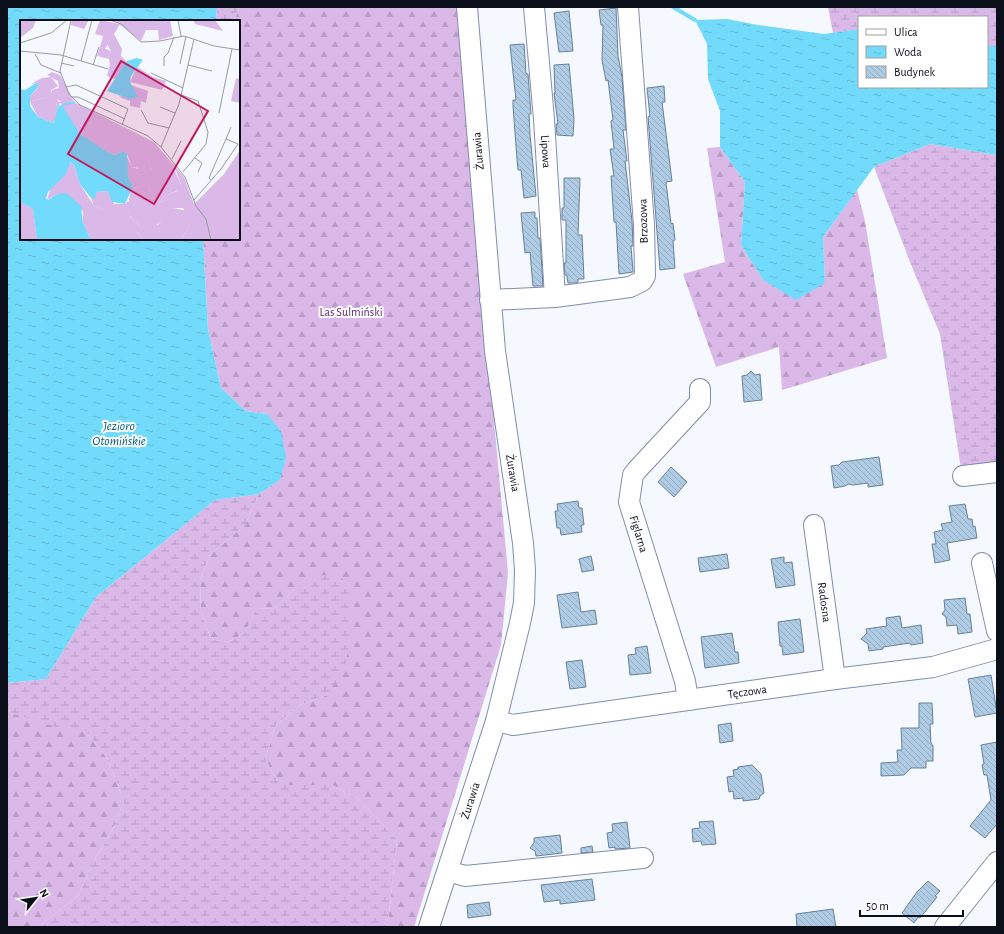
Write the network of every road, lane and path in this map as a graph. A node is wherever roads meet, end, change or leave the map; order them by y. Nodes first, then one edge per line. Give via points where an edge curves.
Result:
1 (467, 7) edge
2 (534, 7) edge
3 (628, 7) edge
4 (555, 297) junction
5 (490, 300) junction
6 (700, 388) dead end
7 (997, 472) edge
8 (963, 476) dead end
9 (814, 525) dead end
10 (982, 563) dead end
11 (997, 631) edge
12 (997, 649) edge
13 (835, 679) junction
14 (688, 700) junction
15 (496, 721) junction
16 (643, 858) dead end
17 (997, 862) edge
18 (448, 871) junction
19 (429, 927) edge
20 (945, 927) edge

1 - 5 street, Żurawia
2 - 4 street, Lipowa
3 - 4 street, Brzozowa via 644,225 645,276 642,281 630,287
4 - 5 street, Brzozowa
5 - 15 street, Żurawia via 495,351 520,515 525,570 524,603
6 - 14 street, Figlarna via 700,402 636,470 629,502 685,680
7 - 8 street
9 - 13 street, Radosna
10 - 11 street
12 - 13 street, Tęczowa via 933,667
13 - 14 street, Tęczowa
14 - 15 street, Tęczowa via 513,725
15 - 18 street, Żurawia
16 - 18 street via 465,876
17 - 20 street
18 - 19 street, Żurawia

